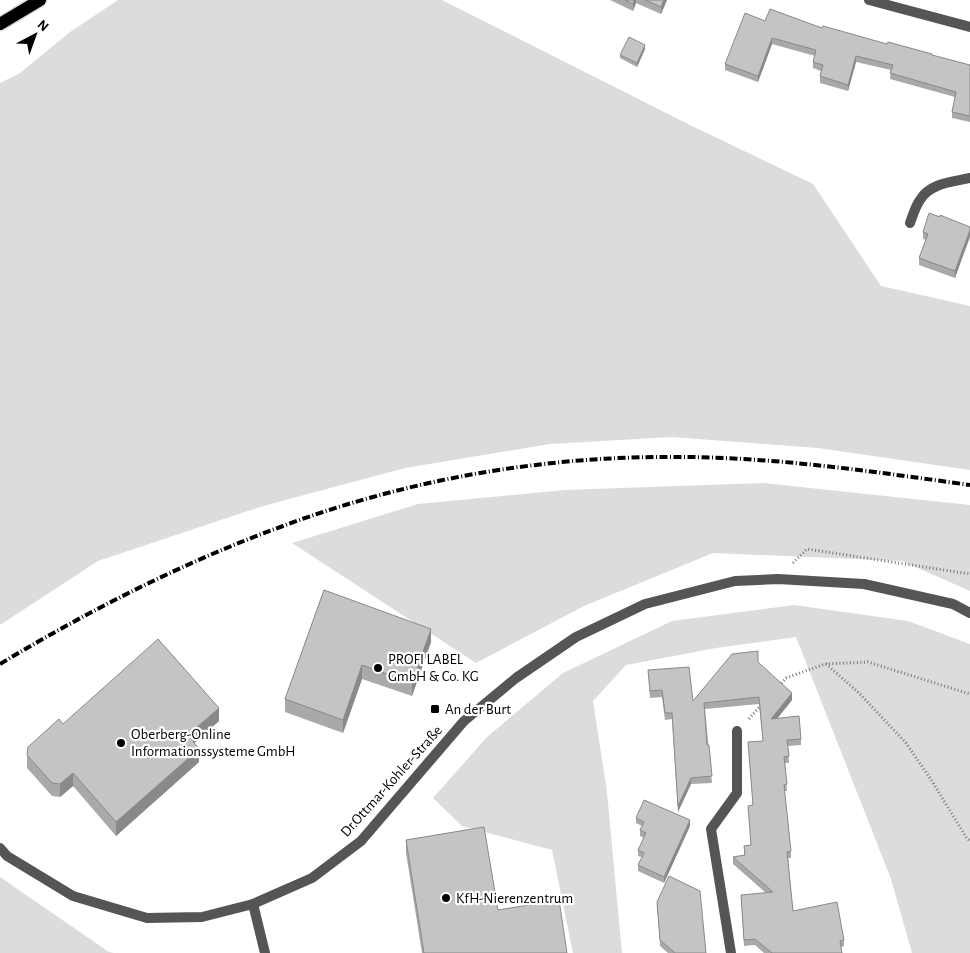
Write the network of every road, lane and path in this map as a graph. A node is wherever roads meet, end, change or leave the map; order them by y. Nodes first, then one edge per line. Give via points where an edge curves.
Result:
1 (40, 0) edge
2 (869, 0) edge
3 (0, 24) edge
4 (970, 27) edge
5 (970, 178) edge
6 (910, 222) dead end
7 (970, 574) edge
8 (778, 579) junction
9 (970, 613) edge
10 (825, 664) junction
11 (774, 692) edge
12 (970, 694) edge
13 (762, 705) edge
14 (737, 731) joint
15 (970, 841) edge
16 (0, 848) edge
17 (253, 904) junction
18 (265, 953) edge
19 (731, 953) edge

1 - 3 main road
2 - 4 street
5 - 6 street via 937,185 924,194
7 - 8 path via 807,549
8 - 9 street, Dr.Ottmar-Kohler-Straße via 864,584 953,604
8 - 17 street, Dr.Ottmar-Kohler-Straße via 736,581 645,604 576,637 516,678 464,721 361,841 312,878
10 - 11 path via 786,678
10 - 12 path via 868,662
10 - 15 path via 859,693 906,743
13 - 14 path
14 - 19 street via 737,793 711,829
16 - 17 street, Dr.Ottmar-Kohler-Straße via 7,856 73,896 147,918 202,917
17 - 18 street

